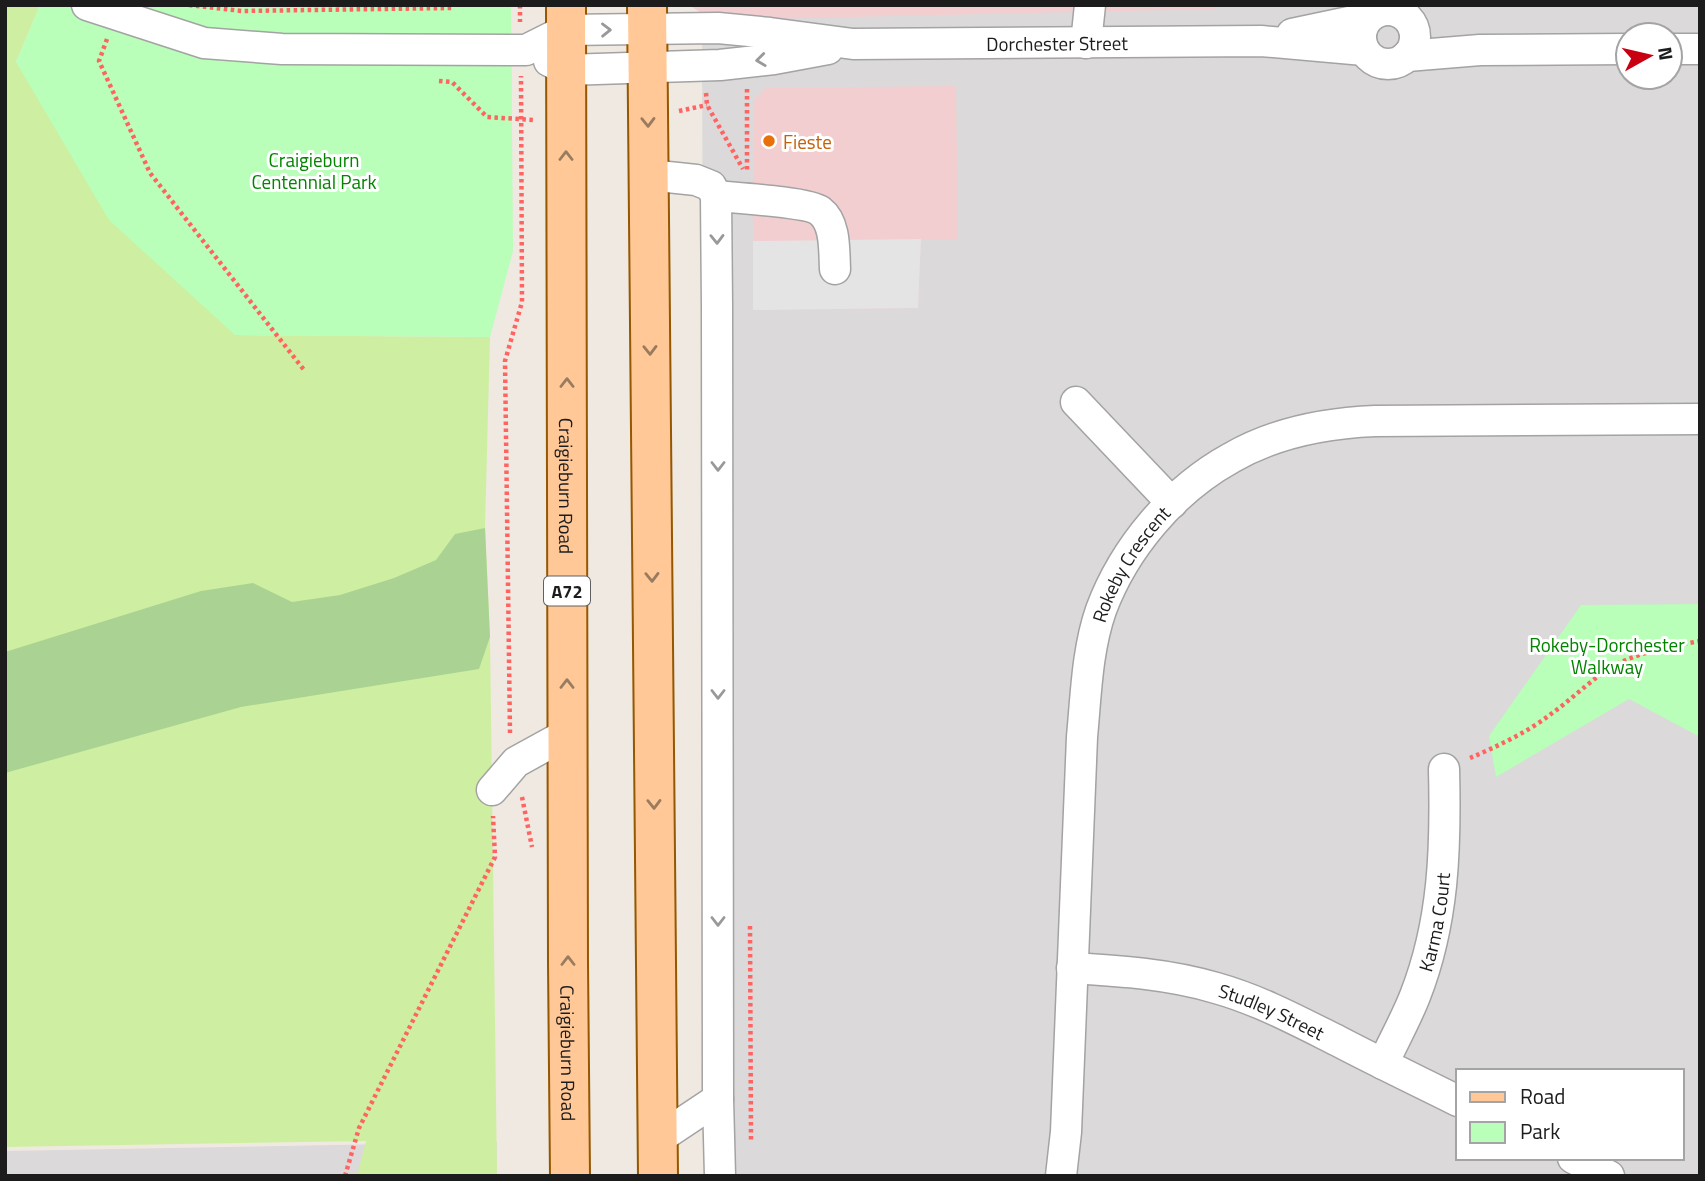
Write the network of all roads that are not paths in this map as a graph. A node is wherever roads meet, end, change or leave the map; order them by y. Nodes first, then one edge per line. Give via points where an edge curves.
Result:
1 (1090, 5) edge
2 (101, 10) edge
3 (647, 17) edge
4 (566, 18) edge
5 (1395, 22) edge
6 (1262, 41) junction
7 (1086, 43) junction
8 (853, 44) junction
9 (1614, 49) edge
10 (523, 50) junction
11 (1364, 50) junction
12 (647, 68) junction
13 (566, 70) junction
14 (649, 175) junction
15 (716, 196) junction
16 (835, 269) dead end
17 (1076, 402) dead end
18 (1700, 419) edge
19 (1172, 503) junction
20 (567, 734) junction
21 (1444, 769) road end
22 (492, 790) road end
23 (1072, 968) junction
24 (1383, 1064) junction
25 (718, 1099) junction
26 (1456, 1100) edge
27 (658, 1158) edge
28 (1577, 1160) edge
29 (570, 1176) edge
30 (720, 1176) edge
31 (1061, 1176) edge
32 (1609, 1176) edge

1 - 7 street
2 - 10 street via 204,43 282,49
4 -> 3 street, Dorchester Street
3 - 8 street, Dorchester Street
3 - 12 main road
4 - 10 street
4 - 13 main road, Craigieburn Road / A72
5 - 6 street, Dorchester Street
5 - 9 street, Dorchester Street via 1480,50
5 - 11 street via 1361,33
5 - 11 street via 1400,62 1375,62
6 - 7 street, Dorchester Street
6 - 11 street, Dorchester Street
7 - 8 street, Dorchester Street
8 -> 12 street, Dorchester Street via 774,59
10 - 13 street
12 - 13 street, Dorchester Street
12 -> 14 main road
20 -> 13 main road, Craigieburn Road / A72
14 - 15 street via 696,180 710,186
14 -> 27 main road
15 - 16 street via 820,211 830,224
15 -> 25 street
17 - 19 street
18 - 19 street, Rokeby Crescent via 1375,421 1321,426 1231,457
19 - 23 street, Rokeby Crescent via 1132,548 1114,580 1093,642 1082,737
20 - 22 street via 516,762
29 -> 20 main road, Craigieburn Road / A72
21 - 24 street, Karma Court via 1443,879 1436,920 1415,996
23 - 24 street, Studley Street via 1134,972 1216,988 1266,1006
23 - 31 street, Rokeby Crescent
24 - 26 street, Studley Street
25 - 27 street
25 - 30 street
28 - 32 street

